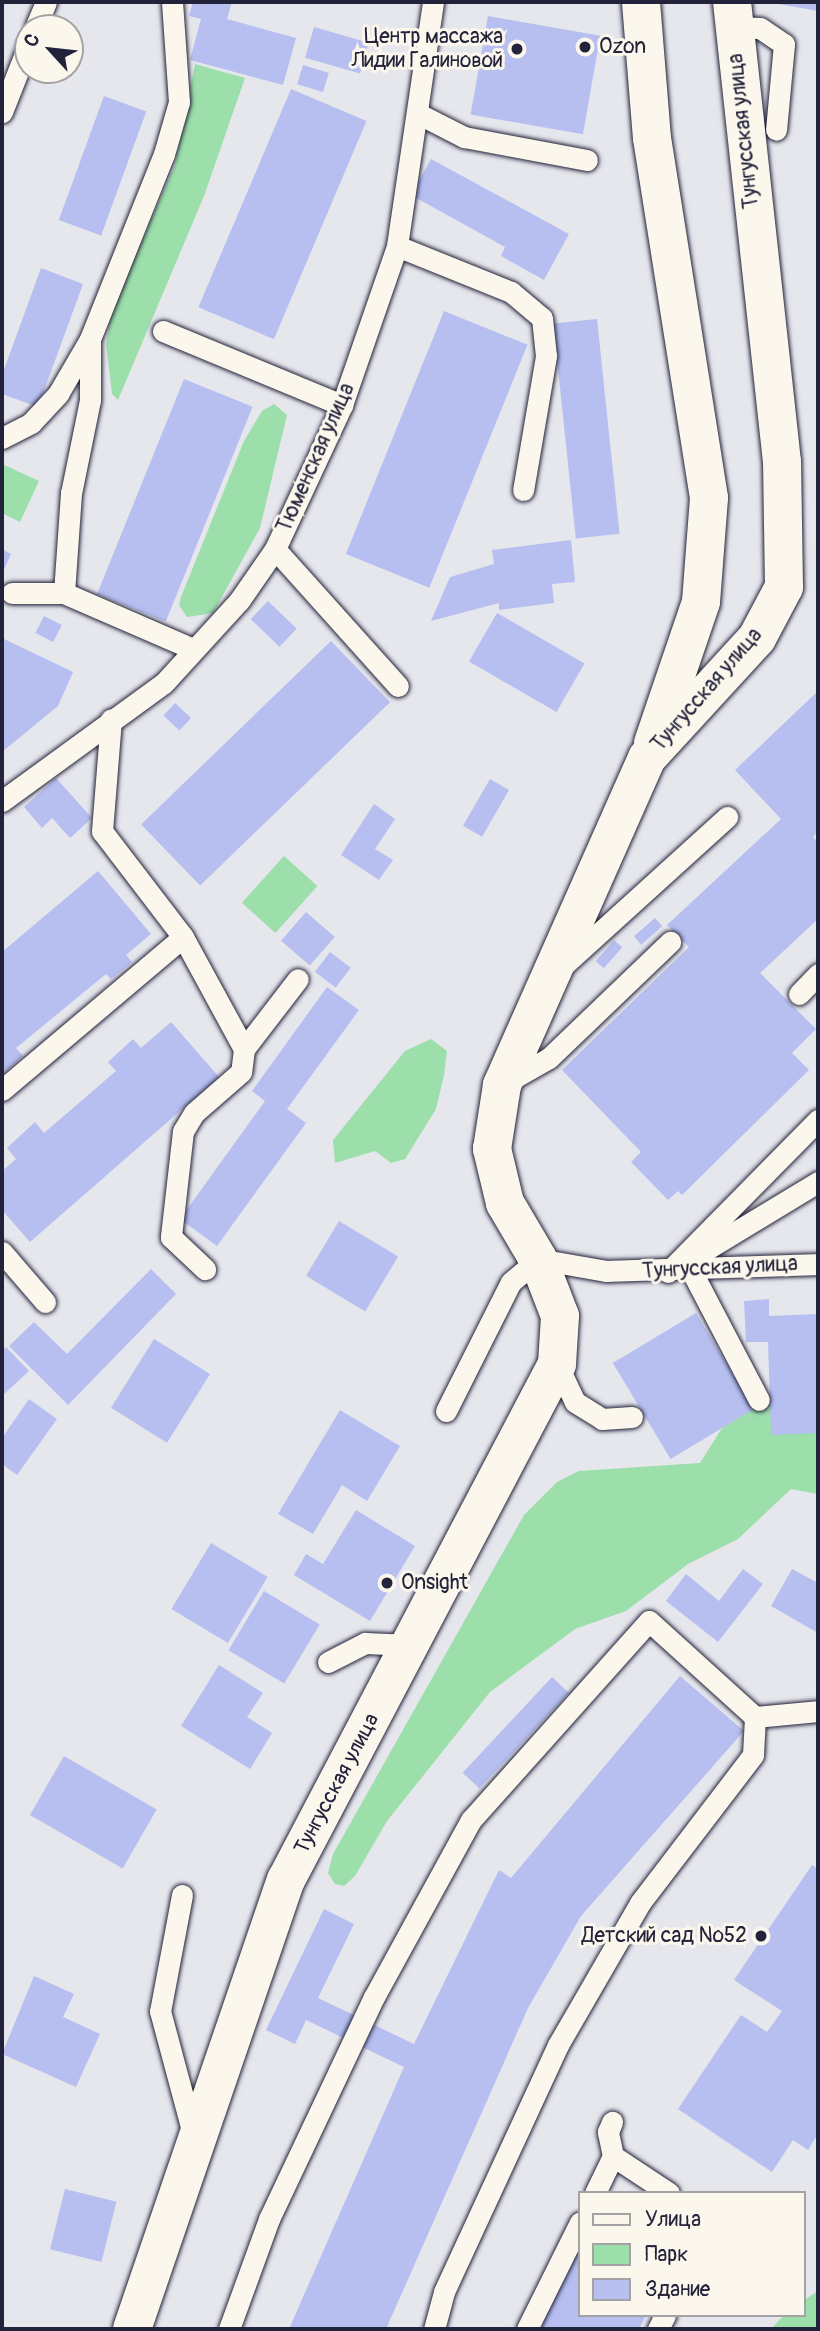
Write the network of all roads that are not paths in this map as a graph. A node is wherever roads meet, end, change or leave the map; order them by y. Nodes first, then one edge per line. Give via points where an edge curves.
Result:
1 (172, 2) edge
2 (433, 2) edge
3 (641, 2) edge
4 (733, 14) edge
5 (14, 82) edge
6 (2, 112) edge
7 (417, 113) junction
8 (776, 130) dead end
9 (587, 160) dead end
10 (397, 246) junction
11 (163, 331) dead end
12 (90, 339) junction
13 (342, 405) junction
14 (2, 438) edge
15 (523, 490) dead end
16 (275, 549) junction
17 (12, 593) dead end
18 (64, 593) junction
19 (193, 649) junction
20 (398, 686) dead end
21 (111, 719) junction
22 (647, 758) junction
23 (2, 801) edge
24 (727, 817) dead end
25 (183, 937) junction
26 (670, 942) dead end
27 (818, 974) edge
28 (553, 975) junction
29 (298, 979) dead end
30 (799, 994) dead end
31 (244, 1049) junction
32 (502, 1085) junction
33 (2, 1090) edge
34 (818, 1120) edge
35 (818, 1182) edge
36 (2, 1252) edge
37 (538, 1259) junction
38 (818, 1264) edge
39 (205, 1269) dead end
40 (668, 1272) junction
41 (692, 1272) junction
42 (45, 1302) dead end
43 (557, 1364) junction
44 (760, 1399) dead end
45 (446, 1411) dead end
46 (632, 1418) dead end
47 (411, 1645) junction
48 (328, 1662) dead end
49 (818, 1711) edge
50 (755, 1717) junction
51 (182, 1895) dead end
52 (612, 2122) dead end
53 (194, 2140) junction
54 (613, 2156) junction
55 (596, 2191) edge
56 (666, 2191) edge
57 (578, 2226) edge
58 (132, 2329) edge
59 (229, 2329) edge
60 (434, 2329) edge
61 (527, 2329) edge

1 - 12 lane via 180,102
2 - 7 lane, Тюменская улица
3 - 22 main road via 653,138 709,498 701,602
4 - 8 lane via 784,44
4 - 22 main road, Тунгусская улица via 782,462 784,587 757,638
5 - 6 lane
7 - 9 lane via 464,137
7 - 10 lane, Тюменская улица
10 - 13 lane, Тюменская улица
10 - 15 lane via 511,292 542,318 546,356
11 - 13 lane
12 - 14 lane via 58,394 31,423
12 - 18 lane via 90,400 71,493
13 - 16 lane, Тюменская улица
16 - 19 lane, Тюменская улица via 239,601
16 - 20 lane
17 - 18 lane
18 - 19 lane
19 - 21 lane, Тюменская улица via 164,683
21 - 23 lane, Тюменская улица
21 - 25 lane via 102,831
22 - 28 main road, Тунгусская улица
24 - 28 lane
25 - 31 lane
25 - 33 lane
26 - 32 lane via 549,1058
27 - 30 lane
28 - 32 main road, Тунгусская улица
29 - 31 lane
31 - 39 lane via 241,1072 194,1113 183,1131 171,1237
32 - 37 main road, Тунгусская улица via 492,1149 505,1203
34 - 40 lane
35 - 40 lane
36 - 42 lane
37 - 40 lane, Тунгусская улица via 607,1271
37 - 43 main road, Тунгусская улица via 560,1316
37 - 45 lane via 511,1282
38 - 41 lane, Тунгусская улица via 783,1261
40 - 41 lane, Тунгусская улица
41 - 44 lane
43 - 46 lane via 575,1402 602,1419
43 - 47 main road, Тунгусская улица
47 - 48 lane via 365,1643
47 - 53 main road, Тунгусская улица via 286,1880
49 - 50 lane
50 - 59 lane via 649,1620 471,1820 374,1997 269,2219
50 - 60 lane via 753,1755 640,1903 558,2045 444,2292
51 - 53 lane via 160,2011
52 - 54 lane via 608,2132
53 - 58 main road, Тунгусская улица
54 - 55 lane
54 - 56 lane
57 - 61 lane

